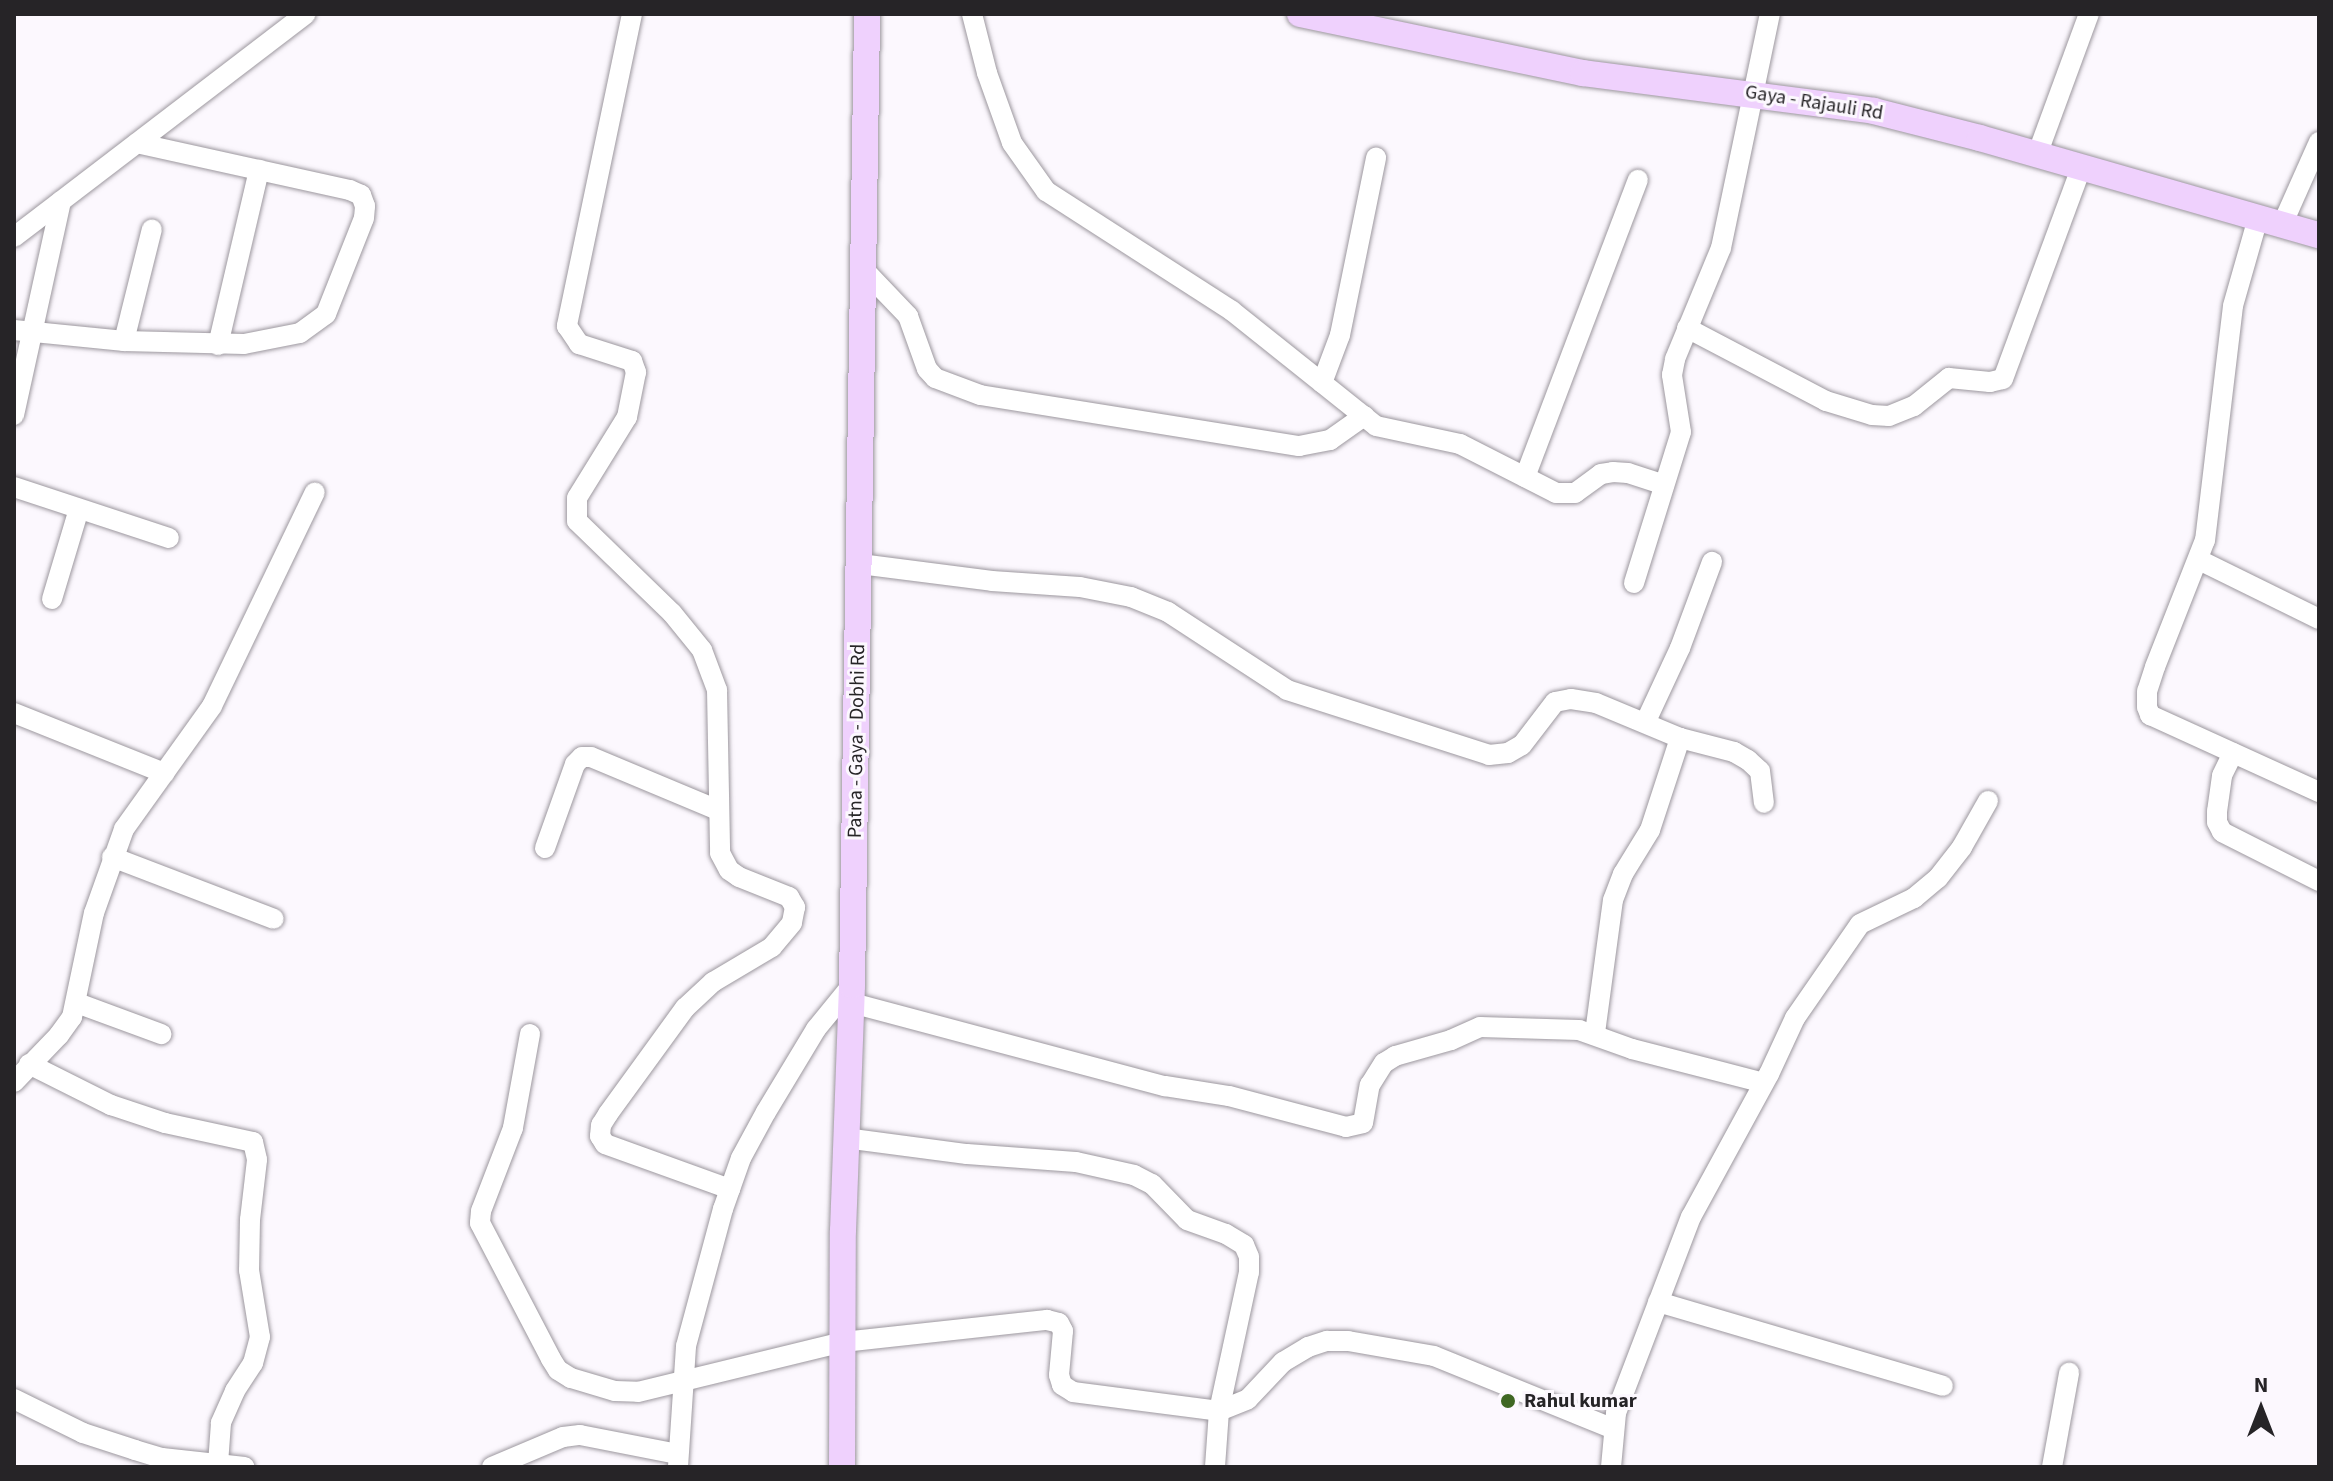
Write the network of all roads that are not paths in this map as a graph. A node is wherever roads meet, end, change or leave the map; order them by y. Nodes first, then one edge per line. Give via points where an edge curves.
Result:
1 (306, 14) edge
2 (632, 14) edge
3 (867, 14) edge
4 (972, 14) edge
5 (1300, 14) edge
6 (1770, 14) edge
7 (2089, 14) edge
8 (1338, 18) edge
9 (1754, 93) junction
10 (2319, 142) edge
11 (137, 143) junction
12 (2037, 155) junction
13 (1376, 158) dead end
14 (2081, 168) junction
15 (259, 170) junction
16 (1638, 180) dead end
17 (61, 201) junction
18 (2270, 222) junction
19 (152, 229) dead end
20 (2319, 235) edge
21 (14, 237) edge
22 (866, 272) junction
23 (1687, 328) junction
24 (23, 331) edge
25 (124, 341) junction
26 (218, 345) junction
27 (1322, 383) junction
28 (14, 415) edge
29 (1364, 416) junction
30 (1525, 477) junction
31 (1664, 485) junction
32 (14, 487) edge
33 (315, 492) dead end
34 (79, 509) junction
35 (169, 538) dead end
36 (2199, 560) junction
37 (1712, 562) dead end
38 (860, 564) junction
39 (1634, 583) dead end
40 (52, 599) dead end
41 (2319, 619) edge
42 (14, 713) edge
43 (1646, 721) junction
44 (1680, 738) junction
45 (2233, 753) junction
46 (164, 773) junction
47 (2319, 792) edge
48 (1988, 801) dead end
49 (1764, 803) dead end
50 (718, 810) junction
51 (545, 848) dead end
52 (112, 857) junction
53 (2319, 881) edge
54 (274, 919) dead end
55 (852, 994) junction
56 (77, 1003) junction
57 (1595, 1033) junction
58 (161, 1034) dead end
59 (530, 1034) dead end
60 (29, 1064) junction
61 (14, 1082) edge
62 (1764, 1083) junction
63 (845, 1138) junction
64 (730, 1189) junction
65 (1658, 1302) junction
66 (843, 1342) junction
67 (2069, 1373) dead end
68 (684, 1383) junction
69 (1943, 1386) dead end
70 (14, 1399) edge
71 (1219, 1411) junction
72 (1614, 1429) junction
73 (678, 1461) edge
74 (218, 1464) junction
75 (245, 1467) edge
76 (492, 1467) edge
77 (842, 1467) edge
78 (1215, 1467) edge
79 (1611, 1467) edge
80 (2052, 1467) edge

1 - 11 street
2 - 50 street via 567,326 579,344 632,361 636,372 627,417 583,486 575,509 583,528 692,633 710,667 718,707
3 - 22 main road, Patna - Gaya - Dobhi Rd
4 - 27 street via 1012,143 1046,191 1232,311
5 - 8 main road, Gaya - Rajauli Rd
6 - 9 street
7 - 12 street
8 - 9 main road, Gaya - Rajauli Rd via 1583,73
9 - 12 main road, Gaya - Rajauli Rd via 1874,111
9 - 23 street via 1721,248
10 - 18 street
11 - 15 street
11 - 17 street
12 - 14 main road, Gaya - Rajauli Rd
13 - 27 street via 1340,335
14 - 18 main road, Gaya - Rajauli Rd
14 - 23 street via 2003,379 1949,378 1914,406 1889,416 1872,415 1826,401
15 - 26 street
15 - 26 street via 357,192 365,206 364,218 334,298 315,326 278,339
16 - 30 street
17 - 21 street
17 - 24 street
18 - 20 main road, Gaya - Rajauli Rd
18 - 36 street via 2233,306 2212,494
19 - 25 street
22 - 29 street via 908,316 935,378 980,395 1299,446 1330,440
22 - 38 main road, Patna - Gaya - Dobhi Rd
23 - 31 street via 1672,375 1681,432
24 - 25 street
24 - 28 street
25 - 26 street
27 - 29 street
29 - 30 street via 1393,432 1460,444
30 - 31 street via 1566,494 1613,472
31 - 39 street
32 - 34 street
33 - 46 street via 212,706
34 - 35 street
34 - 40 street
36 - 41 street
36 - 45 street via 2155,667 2147,707 2150,715
37 - 43 street
38 - 43 street via 1131,597 1168,612 1287,690 1489,755 1522,745 1555,702 1596,703
38 - 55 main road, Patna - Gaya - Dobhi Rd
42 - 46 street
43 - 44 street
44 - 49 street via 1748,760 1760,771
44 - 57 street via 1650,830 1613,900
45 - 47 street
45 - 53 street via 2218,800 2222,832
46 - 52 street via 124,829
48 - 62 street via 1938,878 1914,898 1860,924 1845,942 1795,1018
50 - 51 street via 582,757
50 - 64 street via 723,862 739,877 789,897 795,915 772,947 713,982 685,1008 608,1114 600,1136 605,1144
52 - 54 street
52 - 56 street via 94,913
55 - 57 street via 1165,1086 1229,1096 1346,1127 1363,1123 1376,1071 1395,1056 1480,1027
55 - 63 main road, Patna - Gaya - Dobhi Rd
55 - 64 street via 825,1017 789,1073 746,1148
56 - 58 street
56 - 60 street via 67,1026
57 - 62 street via 1632,1049
59 - 68 street via 513,1128 480,1223 558,1370 615,1391
60 - 61 street
60 - 74 street via 111,1105 253,1142 257,1160 249,1270 260,1337 253,1363 221,1423
62 - 65 street via 1700,1197
63 - 66 main road, Patna - Gaya - Dobhi Rd
63 - 71 street via 1076,1162 1134,1175 1152,1184 1187,1220 1237,1239 1249,1257 1249,1272
64 - 68 street via 692,1315
65 - 69 street
65 - 72 street
66 - 68 street
66 - 71 street via 1047,1320 1059,1323 1063,1331 1059,1375 1062,1385 1073,1392
66 - 77 main road, Patna - Gaya - Dobhi Rd
67 - 80 street
68 - 73 street
70 - 74 street via 114,1444 162,1458
71 - 72 street via 1248,1399 1283,1362 1308,1347 1348,1341 1434,1356
71 - 78 street
72 - 79 street
73 - 76 street via 580,1435
74 - 75 street

